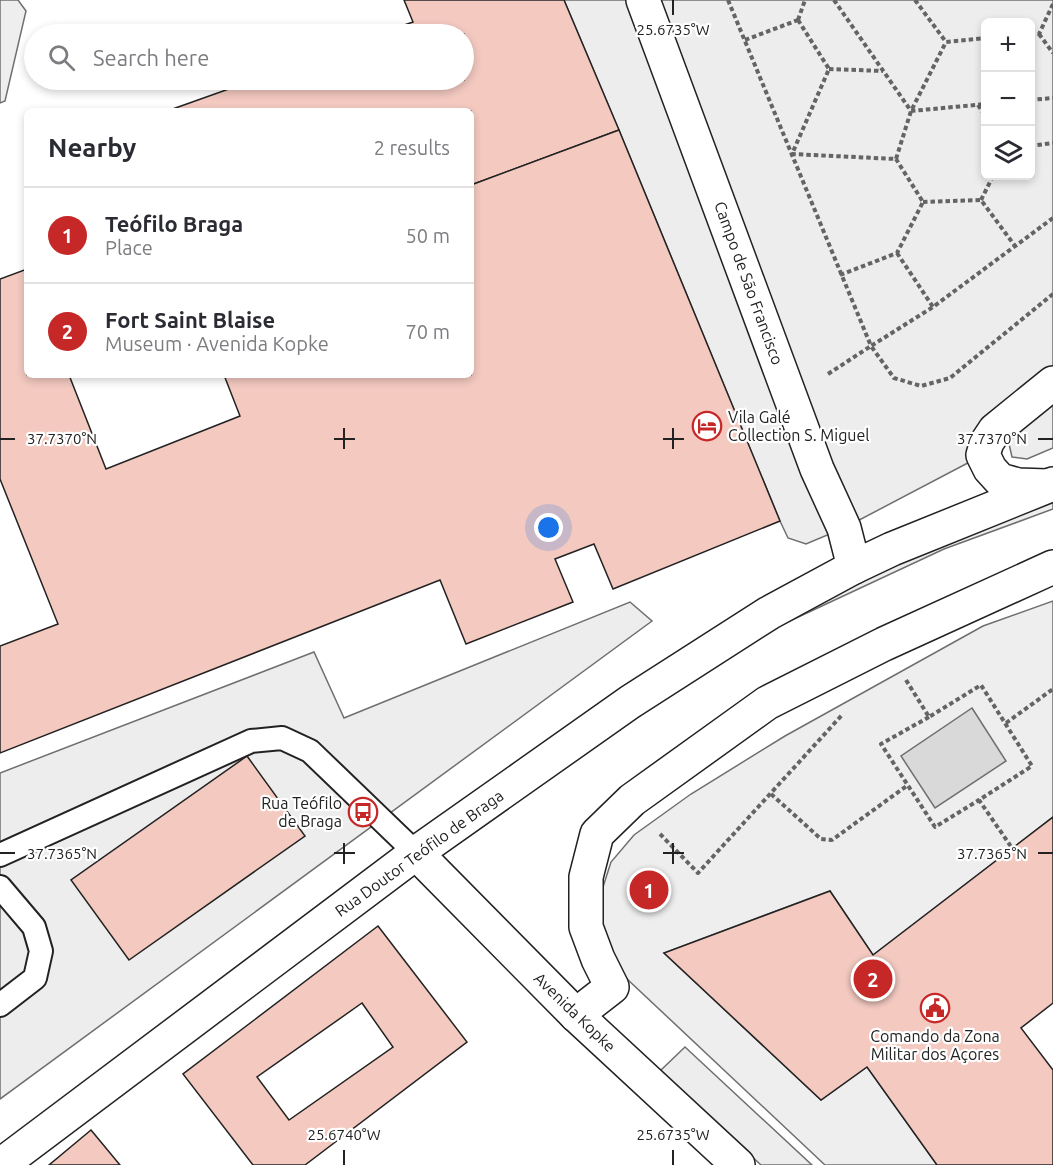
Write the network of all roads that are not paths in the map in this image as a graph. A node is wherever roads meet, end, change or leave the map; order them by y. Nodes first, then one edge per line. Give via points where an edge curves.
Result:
1 (643, 0) edge
2 (1053, 383) edge
3 (1050, 485) edge
4 (854, 567) junction
5 (1053, 567) edge
6 (417, 854) junction
7 (0, 855) edge
8 (0, 887) edge
9 (0, 1005) edge
10 (576, 1015) junction
11 (1, 1165) edge
12 (738, 1165) edge

1 - 4 street, Campo de São Francisco via 818,469 844,528
2 - 3 street via 995,430 983,455 1000,480
3 - 4 street, Rua Doutor Teófilo de Braga
4 - 6 street, Rua Doutor Teófilo de Braga via 769,613 630,702
5 - 10 street via 884,644 767,703 632,800 597,834 586,878 586,927 612,987
6 - 7 lane via 310,751 282,738 250,741
6 - 10 street, Avenida Kopke
6 - 11 street, Rua Doutor Teófilo de Braga
8 - 9 lane via 34,927 41,951 35,978
10 - 12 street, Avenida Kopke

